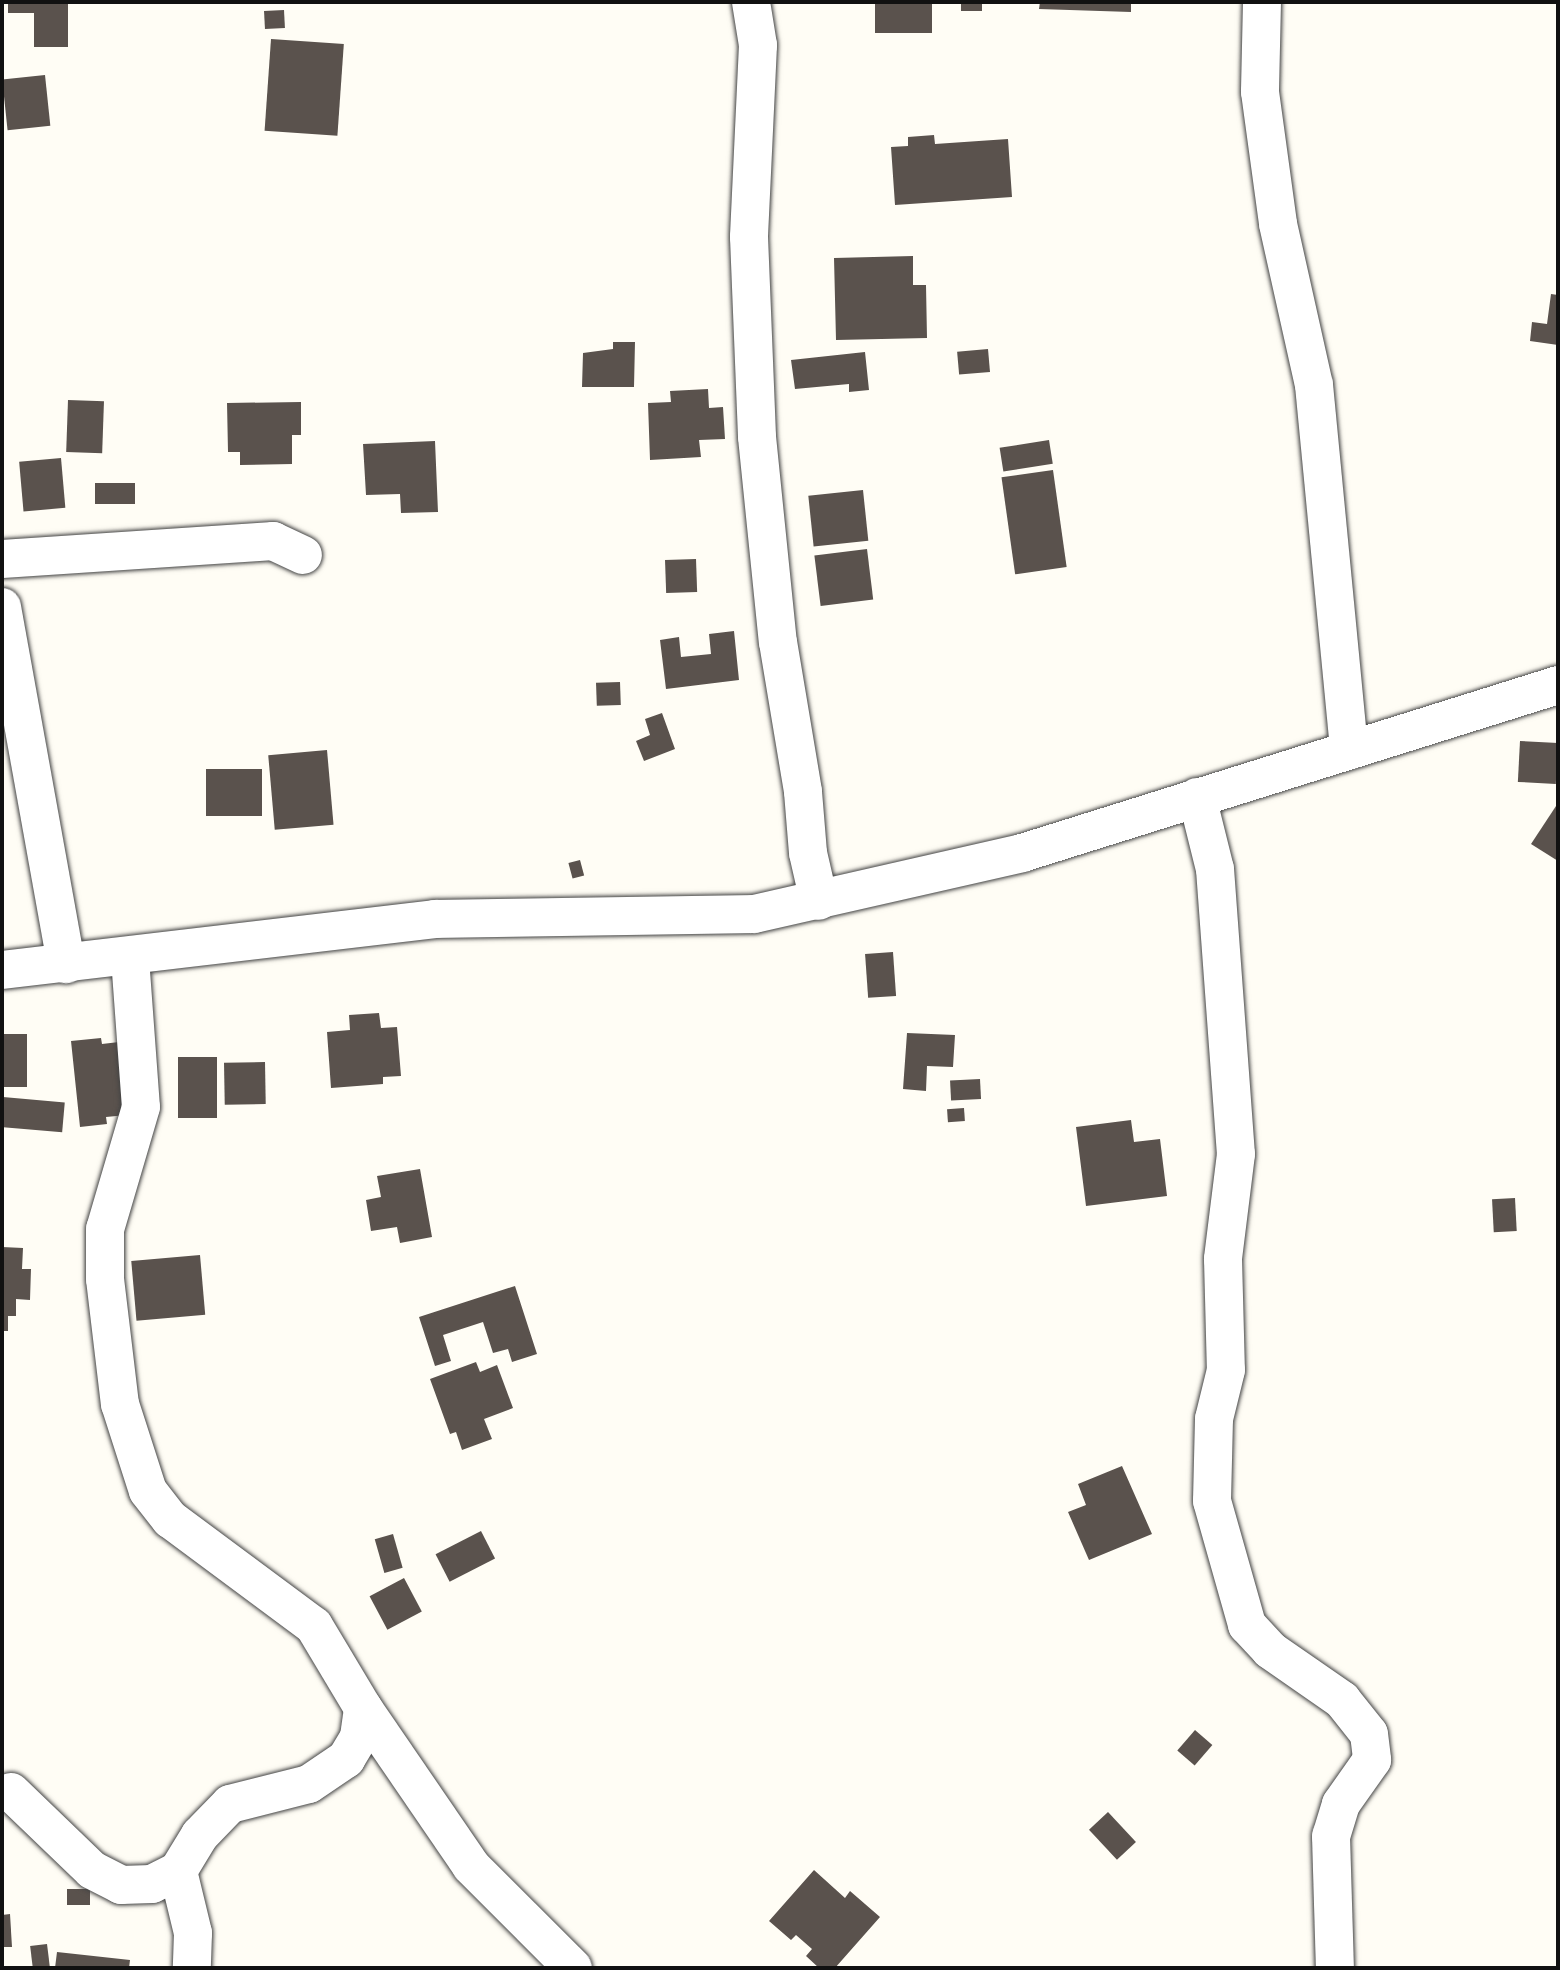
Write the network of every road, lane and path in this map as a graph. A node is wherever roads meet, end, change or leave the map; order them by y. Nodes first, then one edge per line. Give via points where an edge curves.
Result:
1 (751, 2) edge
2 (1262, 2) edge
3 (303, 555) dead end
4 (2, 559) edge
5 (2, 607) edge
6 (1558, 685) edge
7 (1349, 750) junction
8 (1197, 797) junction
9 (820, 901) junction
10 (130, 958) junction
11 (65, 964) junction
12 (2, 970) edge
13 (363, 1709) junction
14 (11, 1792) dead end
15 (178, 1871) junction
16 (192, 1968) edge
17 (573, 1968) edge
18 (1335, 1968) edge

1 - 9 street via 758,45 749,237 757,437 778,642 803,792 808,853
2 - 7 street via 1260,92 1278,224 1314,385
3 - 4 street via 273,541
5 - 11 street
6 - 7 street
7 - 8 street
8 - 9 street via 1022,853
8 - 18 street via 1215,869 1236,1154 1223,1259 1226,1370 1214,1419 1212,1501 1247,1625 1270,1650 1342,1700 1369,1734 1372,1760 1340,1804 1331,1836
9 - 10 street via 754,914 436,919 324,929
10 - 11 street
10 - 13 street via 141,1107 105,1229 114,1357 130,1444 148,1491 170,1519 314,1626
11 - 12 street
13 - 15 street via 359,1737 346,1759 309,1784 230,1804 200,1835
13 - 17 street via 471,1866
14 - 15 street via 92,1870 121,1885 152,1884
15 - 16 street via 193,1933

